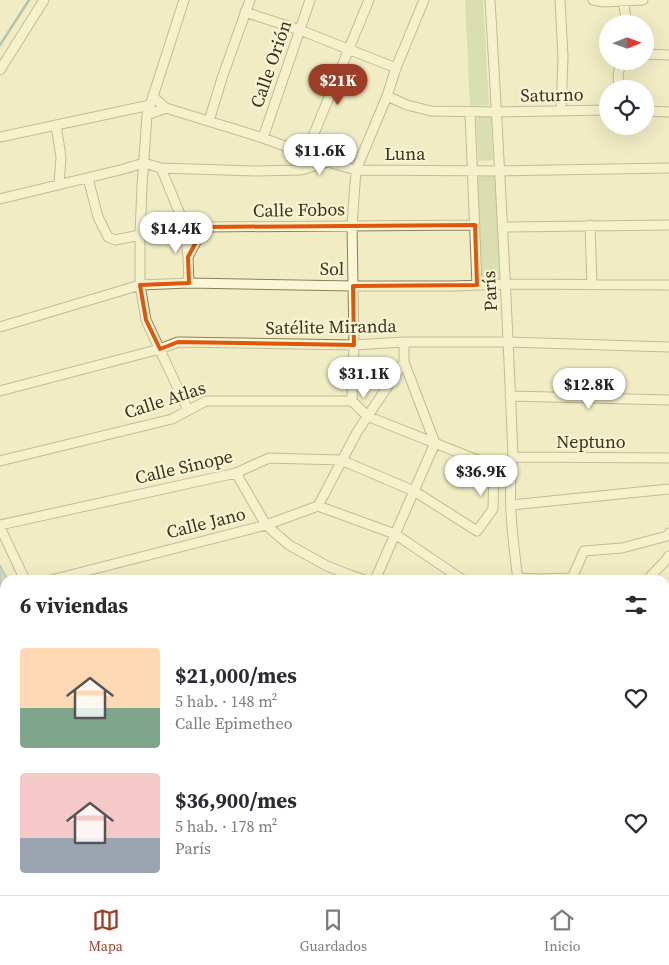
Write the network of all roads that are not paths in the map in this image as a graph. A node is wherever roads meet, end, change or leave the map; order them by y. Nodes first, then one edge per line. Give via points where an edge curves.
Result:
1 (44, 0) edge
2 (184, 0) edge
3 (250, 0) edge
4 (310, 0) edge
5 (369, 0) edge
6 (424, 0) edge
7 (490, 0) edge
8 (560, 0) edge
9 (593, 0) edge
10 (623, 0) edge
11 (643, 0) edge
12 (245, 12) junction
13 (626, 15) edge
14 (300, 30) junction
15 (348, 50) junction
16 (654, 54) edge
17 (669, 55) edge
18 (396, 68) junction
19 (0, 70) edge
20 (387, 96) junction
21 (151, 101) junction
22 (166, 108) junction
23 (599, 110) edge
24 (561, 111) junction
25 (654, 111) edge
26 (470, 112) junction
27 (497, 112) junction
28 (669, 112) edge
29 (147, 115) junction
30 (209, 121) junction
31 (56, 125) junction
32 (0, 137) edge
33 (263, 138) junction
34 (306, 153) junction
35 (328, 162) junction
36 (144, 163) junction
37 (161, 168) junction
38 (669, 168) edge
39 (356, 170) junction
40 (472, 170) junction
41 (500, 170) junction
42 (88, 178) junction
43 (59, 185) junction
44 (0, 199) edge
45 (184, 224) junction
46 (475, 224) junction
47 (352, 225) junction
48 (590, 225) junction
49 (669, 225) edge
50 (204, 227) junction
51 (503, 227) junction
52 (140, 235) junction
53 (188, 257) junction
54 (189, 283) junction
55 (506, 284) junction
56 (140, 285) junction
57 (477, 285) junction
58 (592, 285) junction
59 (669, 285) edge
60 (353, 286) junction
61 (0, 326) edge
62 (404, 342) junction
63 (508, 342) junction
64 (354, 345) junction
65 (669, 348) edge
66 (160, 349) junction
67 (404, 362) junction
68 (0, 391) edge
69 (510, 396) junction
70 (669, 400) edge
71 (352, 401) junction
72 (188, 410) junction
73 (367, 416) junction
74 (435, 443) junction
75 (513, 457) junction
76 (669, 458) edge
77 (341, 460) junction
78 (0, 461) edge
79 (494, 466) junction
80 (236, 473) junction
81 (510, 473) junction
82 (669, 489) edge
83 (414, 491) junction
84 (510, 505) junction
85 (318, 506) junction
86 (266, 525) junction
87 (0, 526) edge
88 (669, 533) edge
89 (395, 534) junction
90 (669, 556) edge
91 (23, 575) edge
92 (71, 575) edge
93 (348, 575) edge
94 (377, 575) edge
95 (456, 575) edge
96 (517, 575) edge
97 (573, 575) edge
98 (651, 575) edge

1 - 19 street
2 - 21 street
3 - 12 street
4 - 14 street, Calle Orión
5 - 15 street
6 - 18 street
7 - 27 street, París
8 - 24 street
9 - 10 street
10 - 11 street
10 - 13 street
12 - 14 street
12 - 30 street
14 - 15 street
14 - 33 street, Calle Orión
15 - 18 street
15 - 34 street
16 - 17 street
18 - 20 street
20 - 26 street, Saturno via 431,111
20 - 39 street
21 - 22 street
21 - 29 street
21 - 31 street
22 - 29 street
22 - 30 street, Luna
23 - 24 street, Saturno
24 - 27 street, Saturno
25 - 28 street
26 - 27 street, Saturno
26 - 40 street
27 - 41 street, París
29 - 36 street
30 - 33 street, Luna
31 - 32 street
31 - 43 street via 62,157
33 - 34 street, Luna
34 - 35 street, Luna
35 - 37 street via 301,170
35 - 39 street, Luna
36 - 37 street
36 - 42 street
36 - 52 street
37 - 45 street
38 - 41 street, Luna
39 - 40 street, Luna
39 - 47 street
40 - 41 street, Luna
40 - 46 street
41 - 51 street, París
42 - 43 street
42 - 52 street via 98,218 108,237 115,240
43 - 44 street
45 - 50 street, Calle Fobos
45 - 53 street
46 - 47 street, Calle Fobos
46 - 57 street
47 - 50 street, Calle Fobos
47 - 60 street
48 - 49 street
48 - 51 street
48 - 58 street
50 - 53 street
51 - 55 street, París
52 - 56 street
53 - 54 street
54 - 56 street, Sol
54 - 60 street, Sol
55 - 57 street, Sol
55 - 58 street, Sol
55 - 63 street, París
56 - 61 street, Sol
56 - 66 street via 146,320
57 - 60 street, Sol
58 - 59 street, Sol
60 - 64 street
62 - 63 street, Satélite Miranda
62 - 64 street, Satélite Miranda
62 - 67 street
63 - 65 street, Satélite Miranda
63 - 69 street, París
64 - 66 street, Satélite Miranda via 178,342
64 - 71 street
66 - 68 street, Satélite Miranda
66 - 72 street
67 - 73 street
67 - 74 street
69 - 70 street
69 - 75 street, París
71 - 72 street, Calle Atlas via 206,401
71 - 73 street
72 - 78 street, Calle Atlas via 172,419
73 - 74 street
73 - 77 street
74 - 79 street
74 - 83 street
75 - 76 street, Neptuno
75 - 81 street, París
77 - 80 street, Calle Sinope via 268,458
77 - 83 street, Calle Sinope
77 - 85 street
79 - 81 street
79 - 83 street, Calle Sinope via 493,509 477,531
80 - 86 street
80 - 87 street, Calle Sinope
81 - 84 street, París
82 - 84 street
83 - 89 street
84 - 96 street, París
85 - 86 street, Calle Jano
85 - 89 street
86 - 92 street, Calle Jano
86 - 93 street via 289,545
87 - 91 street
88 - 97 street via 622,548 584,551
89 - 94 street
89 - 95 street
90 - 98 street

